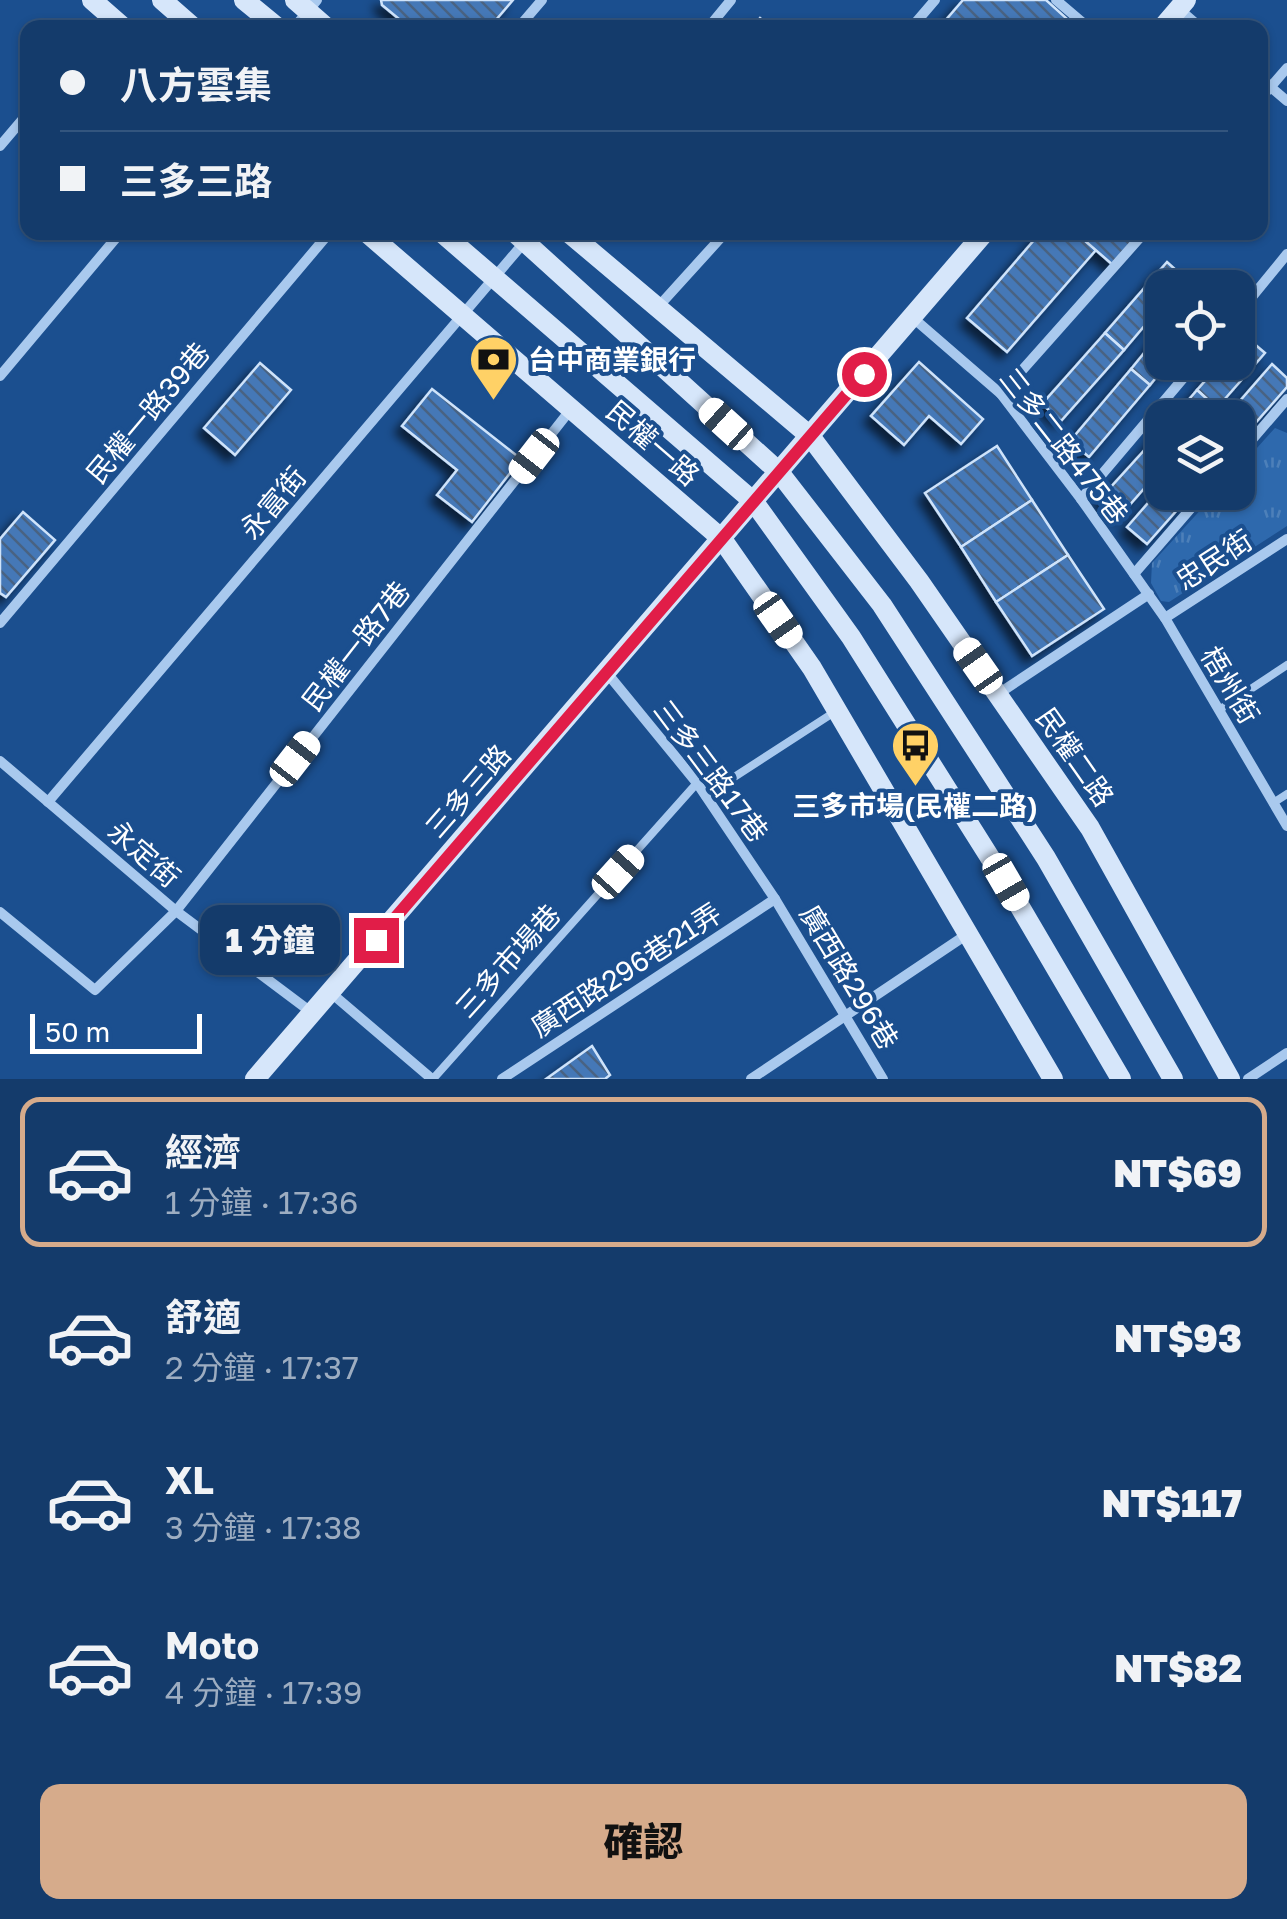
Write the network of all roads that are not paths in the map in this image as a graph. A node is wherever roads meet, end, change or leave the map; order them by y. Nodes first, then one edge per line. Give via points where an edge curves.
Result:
1 (92, 0) edge
2 (162, 0) edge
3 (244, 0) edge
4 (542, 0) edge
5 (731, 0) edge
6 (936, 0) edge
7 (1056, 0) edge
8 (109, 20) edge
9 (185, 20) edge
10 (268, 20) edge
11 (525, 20) edge
12 (715, 20) edge
13 (917, 20) edge
14 (1079, 20) edge
15 (1287, 68) edge
16 (1268, 85) edge
17 (1271, 87) junction
18 (1268, 90) edge
19 (1287, 101) edge
20 (20, 122) edge
21 (0, 146) edge
22 (114, 240) edge
23 (323, 240) edge
24 (375, 240) edge
25 (451, 240) edge
26 (521, 240) edge
27 (528, 240) edge
28 (577, 240) edge
29 (719, 240) edge
30 (977, 240) edge
31 (1138, 240) edge
32 (1287, 254) edge
33 (495, 277) junction
34 (1255, 293) edge
35 (658, 308) junction
36 (463, 315) junction
37 (912, 317) junction
38 (0, 376) edge
39 (1181, 380) edge
40 (1001, 394) junction
41 (1286, 404) edge
42 (572, 408) junction
43 (810, 436) junction
44 (1255, 438) edge
45 (780, 472) junction
46 (1081, 499) junction
47 (754, 502) junction
48 (1189, 510) edge
49 (1287, 538) edge
50 (722, 539) junction
51 (1134, 574) junction
52 (1149, 594) junction
53 (1165, 618) junction
54 (0, 623) edge
55 (1287, 665) edge
56 (607, 672) junction
57 (998, 694) junction
58 (1219, 710) junction
59 (837, 711) junction
60 (0, 761) edge
61 (697, 783) junction
62 (1287, 794) edge
63 (706, 796) junction
64 (48, 802) junction
65 (1273, 803) junction
66 (1287, 826) edge
67 (776, 899) junction
68 (176, 911) junction
69 (0, 912) edge
70 (968, 933) junction
71 (329, 992) junction
72 (312, 1012) junction
73 (846, 1017) junction
74 (1287, 1053) edge
75 (255, 1079) edge
76 (432, 1079) edge
77 (502, 1079) edge
78 (751, 1079) edge
79 (883, 1079) edge
80 (1054, 1079) edge
81 (1121, 1079) edge
82 (1173, 1079) edge
83 (1230, 1079) edge
84 (1248, 1079) edge

1 - 8 street
2 - 9 street
3 - 10 street
4 - 11 street
5 - 12 street
6 - 13 street
7 - 14 street
15 - 17 street
16 - 17 street
17 - 18 street
17 - 19 street
20 - 21 street
22 - 38 street
23 - 54 street, 民權一路39巷
24 - 36 street, 民權一路
25 - 33 street, 民權一路
26 - 33 street, 永富街
27 - 45 street
28 - 35 street
29 - 35 street
30 - 37 street, 三多三路
31 - 40 street
32 - 34 street
33 - 36 street, 永富街
33 - 47 street, 民權一路
35 - 43 street
36 - 42 street, 民權一路
36 - 64 street, 永富街
37 - 40 street, 三多二路475巷
37 - 43 street, 三多三路
39 - 46 street
40 - 46 street, 三多二路475巷
41 - 44 street
42 - 50 street, 民權一路
42 - 68 street, 民權一路7巷
43 - 45 street, 三多三路
43 - 57 street, 民權二路
45 - 47 street, 三多三路
45 - 82 street via 882,606 1046,858
46 - 51 street, 三多二路475巷
47 - 50 street, 三多三路
47 - 81 street via 852,637
48 - 51 street
49 - 53 street, 忠民街
50 - 56 street, 三多三路
50 - 59 street
51 - 52 street, 三多二路475巷
52 - 53 street, 三多二路475巷
52 - 57 street
53 - 58 street, 梧州街
55 - 58 lane
56 - 61 street, 三多三路17巷
56 - 71 street, 三多三路
57 - 83 street, 民權二路 via 1090,828
58 - 65 street, 梧州街
59 - 63 lane
59 - 70 street
60 - 64 street, 永定街
61 - 63 street, 三多三路17巷
61 - 76 lane, 三多市場巷
62 - 65 lane
63 - 67 street, 三多三路17巷
64 - 68 street, 永定街
65 - 66 street, 梧州街
67 - 73 street, 廣西路296巷
67 - 77 street, 廣西路296巷21弄
68 - 69 street, 民權一路7巷 via 95,990
68 - 72 street, 永定街
70 - 73 street
70 - 80 street
71 - 72 street, 三多三路
71 - 76 street
72 - 75 street, 三多三路
73 - 78 street
73 - 79 street, 廣西路296巷
74 - 84 street

